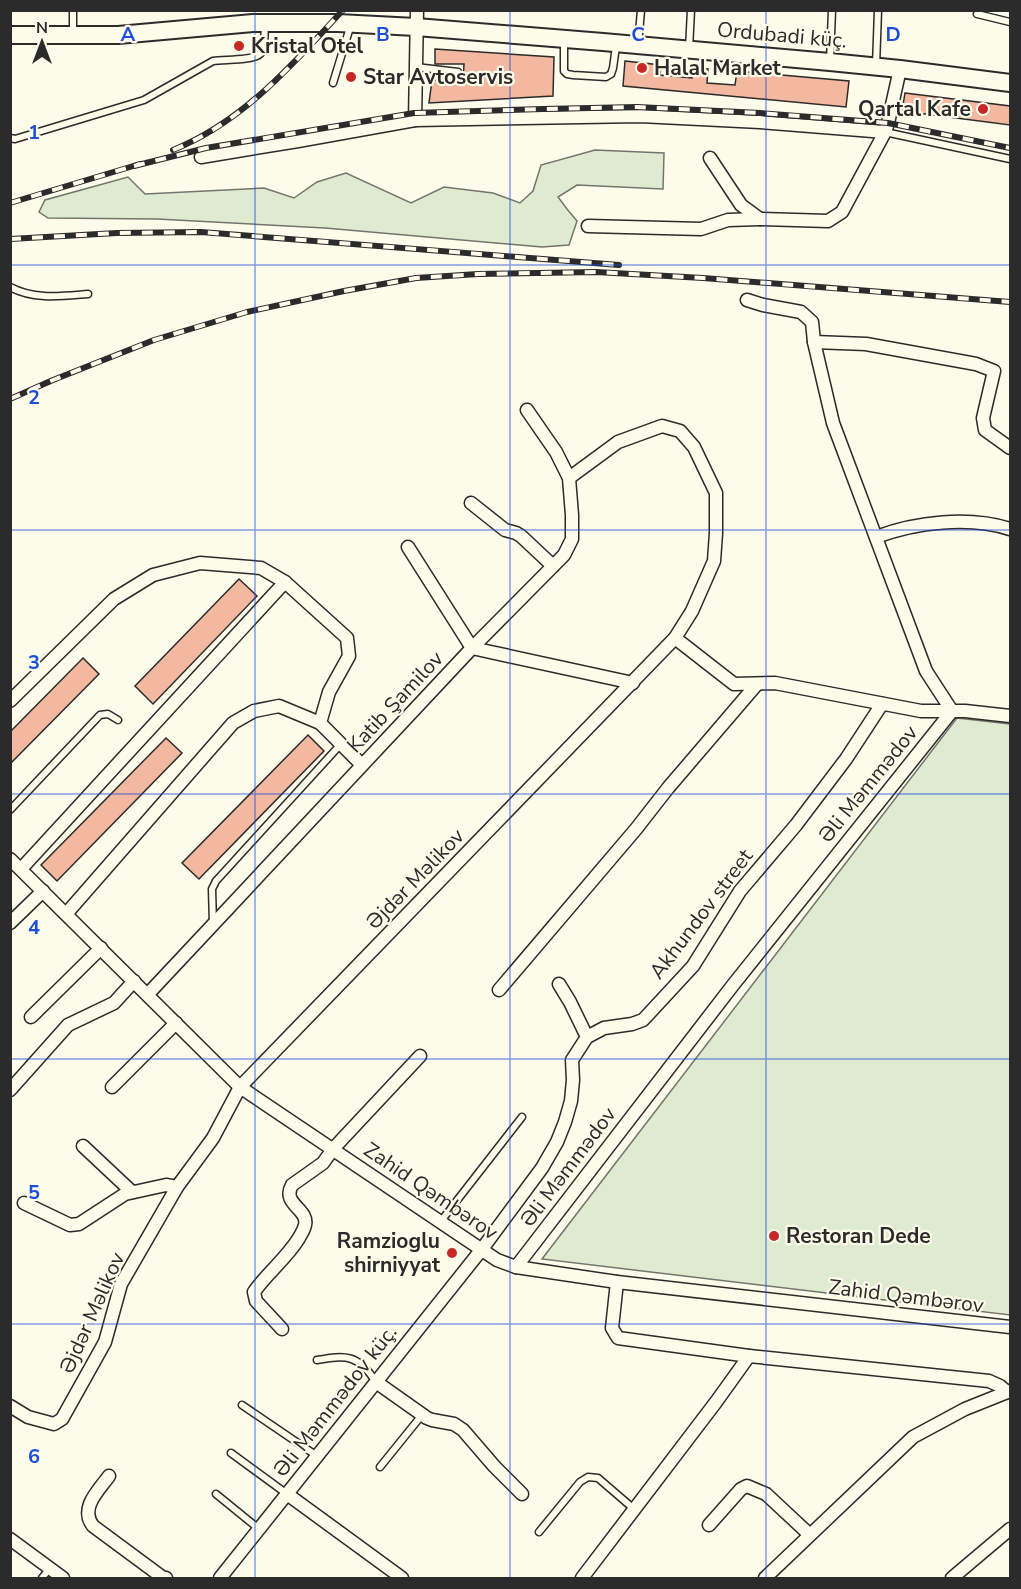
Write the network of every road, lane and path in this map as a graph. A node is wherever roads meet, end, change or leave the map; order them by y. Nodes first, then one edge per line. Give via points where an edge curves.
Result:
1 (73, 10) edge
2 (641, 10) edge
3 (691, 10) edge
4 (832, 10) edge
5 (878, 10) edge
6 (977, 14) dead end
7 (288, 16) edge
8 (417, 19) edge
9 (1011, 22) edge
10 (265, 23) junction
11 (352, 23) junction
12 (10, 35) edge
13 (73, 36) junction
14 (564, 39) junction
15 (616, 43) junction
16 (638, 45) junction
17 (689, 50) junction
18 (830, 62) junction
19 (876, 66) junction
20 (416, 67) junction
21 (900, 69) junction
22 (458, 72) dead end
23 (333, 83) dead end
24 (1011, 83) edge
25 (415, 120) junction
26 (885, 132) junction
27 (10, 138) edge
28 (201, 157) dead end
29 (710, 158) dead end
30 (1011, 159) edge
31 (760, 219) junction
32 (588, 226) dead end
33 (10, 287) edge
34 (88, 294) dead end
35 (747, 300) dead end
36 (814, 342) junction
37 (527, 410) dead end
38 (1011, 448) edge
39 (569, 478) junction
40 (471, 502) dead end
41 (1011, 529) edge
42 (876, 537) junction
43 (408, 547) dead end
44 (553, 566) junction
45 (285, 582) junction
46 (675, 638) junction
47 (472, 648) junction
48 (633, 682) junction
49 (757, 684) junction
50 (10, 701) edge
51 (882, 704) junction
52 (952, 711) junction
53 (1011, 716) edge
54 (118, 720) dead end
55 (320, 723) junction
56 (341, 744) junction
57 (362, 765) junction
58 (10, 810) edge
59 (10, 859) edge
60 (21, 869) junction
61 (43, 891) junction
62 (66, 914) junction
63 (10, 923) edge
64 (213, 925) junction
65 (101, 948) junction
66 (134, 981) junction
67 (559, 984) dead end
68 (499, 990) dead end
69 (148, 994) junction
70 (31, 1017) dead end
71 (176, 1023) junction
72 (587, 1037) junction
73 (420, 1056) dead end
74 (112, 1088) dead end
75 (240, 1088) junction
76 (10, 1090) edge
77 (522, 1117) dead end
78 (83, 1146) dead end
79 (333, 1149) junction
80 (177, 1187) junction
81 (132, 1192) junction
82 (24, 1203) dead end
83 (441, 1221) junction
84 (482, 1249) junction
85 (516, 1267) junction
86 (617, 1282) junction
87 (1011, 1327) edge
88 (282, 1329) dead end
89 (749, 1356) junction
90 (316, 1360) dead end
91 (376, 1382) junction
92 (1009, 1391) edge
93 (242, 1405) dead end
94 (10, 1406) edge
95 (422, 1415) junction
96 (231, 1453) dead end
97 (317, 1456) junction
98 (380, 1467) dead end
99 (109, 1476) dead end
100 (216, 1494) dead end
101 (287, 1494) junction
102 (522, 1494) dead end
103 (635, 1510) junction
104 (709, 1525) dead end
105 (259, 1529) junction
106 (1011, 1529) edge
107 (539, 1532) dead end
108 (810, 1535) junction
109 (10, 1539) edge
110 (46, 1574) edge
111 (63, 1578) edge
112 (166, 1578) edge
113 (220, 1578) edge
114 (402, 1578) edge
115 (582, 1578) edge
116 (765, 1578) edge
117 (952, 1578) edge

1 - 13 lane
2 - 16 lane
3 - 17 lane
4 - 18 lane
5 - 19 lane
6 - 9 lane
7 - 10 main road, Ordubadi küç.
7 - 11 main road, Ordubadi küç.
8 - 11 main road, Ordubadi küç.
8 - 14 main road, Ordubadi küç.
8 - 20 street
10 - 13 main road, Ordubadi küç.
10 - 27 lane via 264,44 256,57 213,61 144,100
11 - 23 lane
12 - 13 main road, Ordubadi küç.
14 - 15 main road, Ordubadi küç.
14 - 15 lane via 564,71 573,75 611,74
15 - 16 main road, Ordubadi küç.
16 - 17 main road, Ordubadi küç.
17 - 18 main road, Ordubadi küç.
18 - 19 main road, Ordubadi küç.
19 - 21 main road, Ordubadi küç.
20 - 22 lane
20 - 25 street
21 - 24 main road, Ordubadi küç.
21 - 26 street
25 - 26 street via 640,116
25 - 28 street
26 - 30 lane
26 - 31 street via 842,212 828,221
29 - 31 street via 741,205
31 - 32 street via 728,220 701,229
33 - 34 lane via 32,295
35 - 36 street via 801,312 812,322
36 - 38 street via 866,344 976,364 994,371 983,418 985,430
36 - 42 street via 833,423
37 - 39 street, Katib Şamilov
39 - 44 street, Katib Şamilov via 572,539
39 - 46 street, Əjdər Məlikov via 618,442 662,426 681,431 694,447 716,493 717,533 714,561
40 - 44 street via 505,530 521,536
41 - 42 street via 966,522 932,523
42 - 52 street via 926,670
43 - 47 street
44 - 47 street, Katib Şamilov
45 - 50 street via 261,568 200,563 153,575 114,598
45 - 55 street via 347,638 349,656 329,692
45 - 60 street
46 - 48 street, Əjdər Məlikov
46 - 49 street via 734,684
47 - 48 street
47 - 57 street, Katib Şamilov
48 - 75 street, Əjdər Məlikov
49 - 51 street via 775,683
49 - 68 street
51 - 52 street via 921,711
51 - 72 street, Akhundov street via 796,825 740,891 693,966 643,1020 604,1028
52 - 53 street
52 - 85 street, Əli Məmmədov via 726,993
54 - 58 lane via 108,714 100,715
55 - 56 street
55 - 62 street via 279,706 254,711 233,723
56 - 57 street
56 - 64 lane via 216,881 212,889
57 - 64 street, Katib Şamilov
59 - 60 street, Zahid Qəmbərov
60 - 61 street, Zahid Qəmbərov
61 - 62 street, Zahid Qəmbərov
61 - 63 street
62 - 65 street, Zahid Qəmbərov
64 - 69 street, Katib Şamilov
65 - 66 street, Zahid Qəmbərov
65 - 70 street
66 - 69 street, Zahid Qəmbərov
66 - 76 street via 114,1003 68,1025
67 - 72 street
69 - 71 street, Zahid Qəmbərov
71 - 74 street
71 - 75 street, Zahid Qəmbərov
72 - 84 street via 572,1060 571,1101 557,1142
73 - 79 street
75 - 79 street, Zahid Qəmbərov
75 - 80 street, Əjdər Məlikov via 213,1138
77 - 83 lane
78 - 81 street
79 - 83 street, Zahid Qəmbərov
79 - 88 street via 323,1163 290,1188 290,1198 305,1217 305,1228 293,1248 254,1292 256,1301
80 - 81 street via 166,1185
80 - 94 street, Əjdər Məlikov via 121,1284 105,1342 62,1419 54,1424 28,1417
81 - 82 street via 80,1224 70,1225
83 - 84 street, Zahid Qəmbərov
84 - 85 street, Zahid Qəmbərov
84 - 91 street, Əli Məmmədov küç.
85 - 86 street, Zahid Qəmbərov
86 - 87 street, Zahid Qəmbərov
86 - 89 street via 612,1328 618,1338
89 - 92 street via 989,1382
89 - 103 street
90 - 91 lane via 348,1357 368,1370
91 - 95 street
91 - 97 street, Əli Məmmədov küç.
92 - 108 street via 964,1409 913,1437
93 - 97 lane
95 - 98 lane
95 - 102 street via 463,1430
96 - 101 lane
97 - 101 street, Əli Məmmədov küç.
99 - 112 street via 87,1510 89,1520
100 - 105 lane
101 - 105 street, Əli Məmmədov küç.
101 - 114 street
103 - 107 lane via 598,1478 588,1477
103 - 115 street
104 - 108 street via 747,1486 766,1494
105 - 113 street, Əli Məmmədov küç.
106 - 117 street
108 - 116 street
109 - 110 street
110 - 111 street

